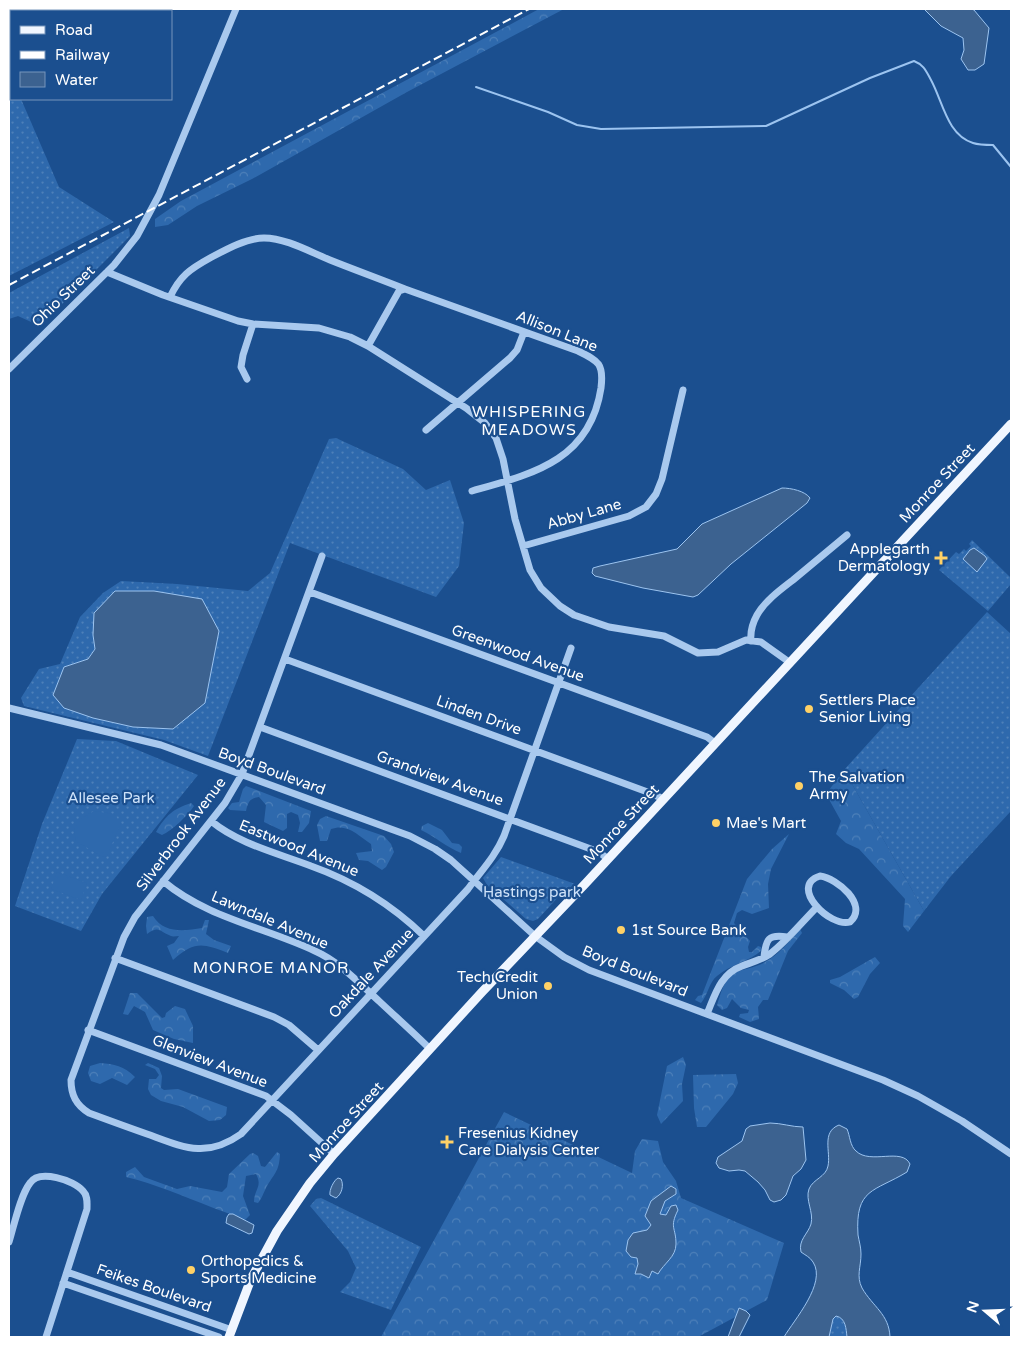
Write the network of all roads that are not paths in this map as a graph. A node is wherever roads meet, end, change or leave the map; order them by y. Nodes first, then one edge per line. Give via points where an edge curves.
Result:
1 (236, 9) edge
2 (107, 272) junction
3 (405, 289) junction
4 (170, 297) junction
5 (253, 324) junction
6 (524, 332) junction
7 (368, 346) junction
8 (9, 369) edge
9 (247, 379) dead end
10 (683, 390) dead end
11 (458, 403) junction
12 (1011, 424) edge
13 (426, 430) dead end
14 (508, 481) junction
15 (472, 491) dead end
16 (847, 535) dead end
17 (523, 546) junction
18 (322, 556) dead end
19 (310, 592) junction
20 (751, 640) junction
21 (571, 648) dead end
22 (285, 659) junction
23 (789, 662) junction
24 (559, 682) junction
25 (9, 708) edge
26 (260, 727) junction
27 (715, 743) junction
28 (534, 750) junction
29 (242, 774) junction
30 (662, 799) junction
31 (510, 818) junction
32 (211, 821) junction
33 (608, 859) junction
34 (163, 881) junction
35 (474, 881) junction
36 (817, 907) junction
37 (424, 936) junction
38 (536, 936) junction
39 (787, 937) junction
40 (764, 957) junction
41 (115, 958) junction
42 (371, 993) junction
43 (707, 1014) junction
44 (88, 1030) junction
45 (430, 1049) junction
46 (318, 1050) junction
47 (74, 1097) joint
48 (272, 1100) junction
49 (334, 1154) junction
50 (1011, 1154) edge
51 (9, 1242) edge
52 (67, 1272) junction
53 (63, 1283) junction
54 (231, 1334) edge
55 (46, 1337) edge
56 (219, 1337) edge

1 - 2 street, Ohio Street via 145,224
2 - 4 street
2 - 8 street, Ohio Street
3 - 4 street, Allison Lane via 303,249 262,238 232,246 194,267 175,285
3 - 6 street, Allison Lane
3 - 7 street via 399,291
4 - 5 street
5 - 7 street via 319,328
5 - 9 street via 241,367
6 - 11 street via 510,358
6 - 14 street, Allison Lane via 595,359 601,368 601,384 594,412 576,443 555,462
7 - 11 street
10 - 17 street, Abby Lane via 662,479 646,506 629,516
11 - 13 street
11 - 14 street via 478,416 494,435
12 - 23 main road, Monroe Street
14 - 15 street
14 - 17 street
16 - 20 street via 764,606 753,622
17 - 20 street via 530,570 540,588 574,615 609,627 664,636 698,652 713,653
18 - 19 street, Silverbrook Avenue
19 - 22 street, Silverbrook Avenue
19 - 24 street, Greenwood Avenue
20 - 23 street via 761,642
21 - 24 street, Oakdale Avenue
22 - 26 street, Silverbrook Avenue
22 - 28 street, Linden Drive
23 - 27 main road, Monroe Street
24 - 27 street, Greenwood Avenue via 707,737
24 - 28 street, Oakdale Avenue
25 - 29 street, Boyd Boulevard via 161,745
26 - 29 street, Silverbrook Avenue
26 - 31 street, Grandview Avenue
27 - 30 main road, Monroe Street
28 - 30 street, Linden Drive
28 - 31 street, Oakdale Avenue
29 - 32 street, Silverbrook Avenue
29 - 35 street, Boyd Boulevard via 410,836 451,860
30 - 33 main road, Monroe Street
31 - 33 street, Grandview Avenue via 599,852
31 - 35 street, Oakdale Avenue via 497,852
32 - 34 street, Silverbrook Avenue
32 - 37 street, Eastwood Avenue via 234,837 313,866 358,887
33 - 38 main road, Monroe Street
34 - 41 street, Silverbrook Avenue via 129,926
34 - 42 street, Lawndale Avenue via 206,909 317,951
35 - 37 street, Oakdale Avenue
35 - 38 street, Boyd Boulevard
36 - 36 street via 841,923 854,919 857,907 838,883 830,877 820,876 809,886 809,894
36 - 39 street
37 - 42 street, Oakdale Avenue
38 - 43 street, Boyd Boulevard via 564,957 589,970
38 - 45 main road, Monroe Street
39 - 40 street
39 - 40 street via 770,937
40 - 43 street via 728,972 717,988
41 - 44 street, Silverbrook Avenue
41 - 46 street via 274,1017 289,1025
42 - 45 street, Lawndale Avenue
42 - 46 street, Oakdale Avenue
43 - 50 street, Boyd Boulevard via 918,1096
44 - 47 street, Silverbrook Avenue via 71,1080
44 - 48 street, Glenview Avenue
45 - 49 main road, Monroe Street
46 - 48 street, Oakdale Avenue
47 - 48 street, Oakdale Avenue via 89,1113 197,1149 228,1144
48 - 49 street, Glenview Avenue
49 - 54 main road, Monroe Street via 277,1231 252,1279
51 - 52 street via 26,1191 33,1180 46,1175 76,1185 84,1191 87,1210
52 - 53 street
52 - 54 street, Feikes Boulevard
53 - 55 street
53 - 56 street, Feikes Boulevard

